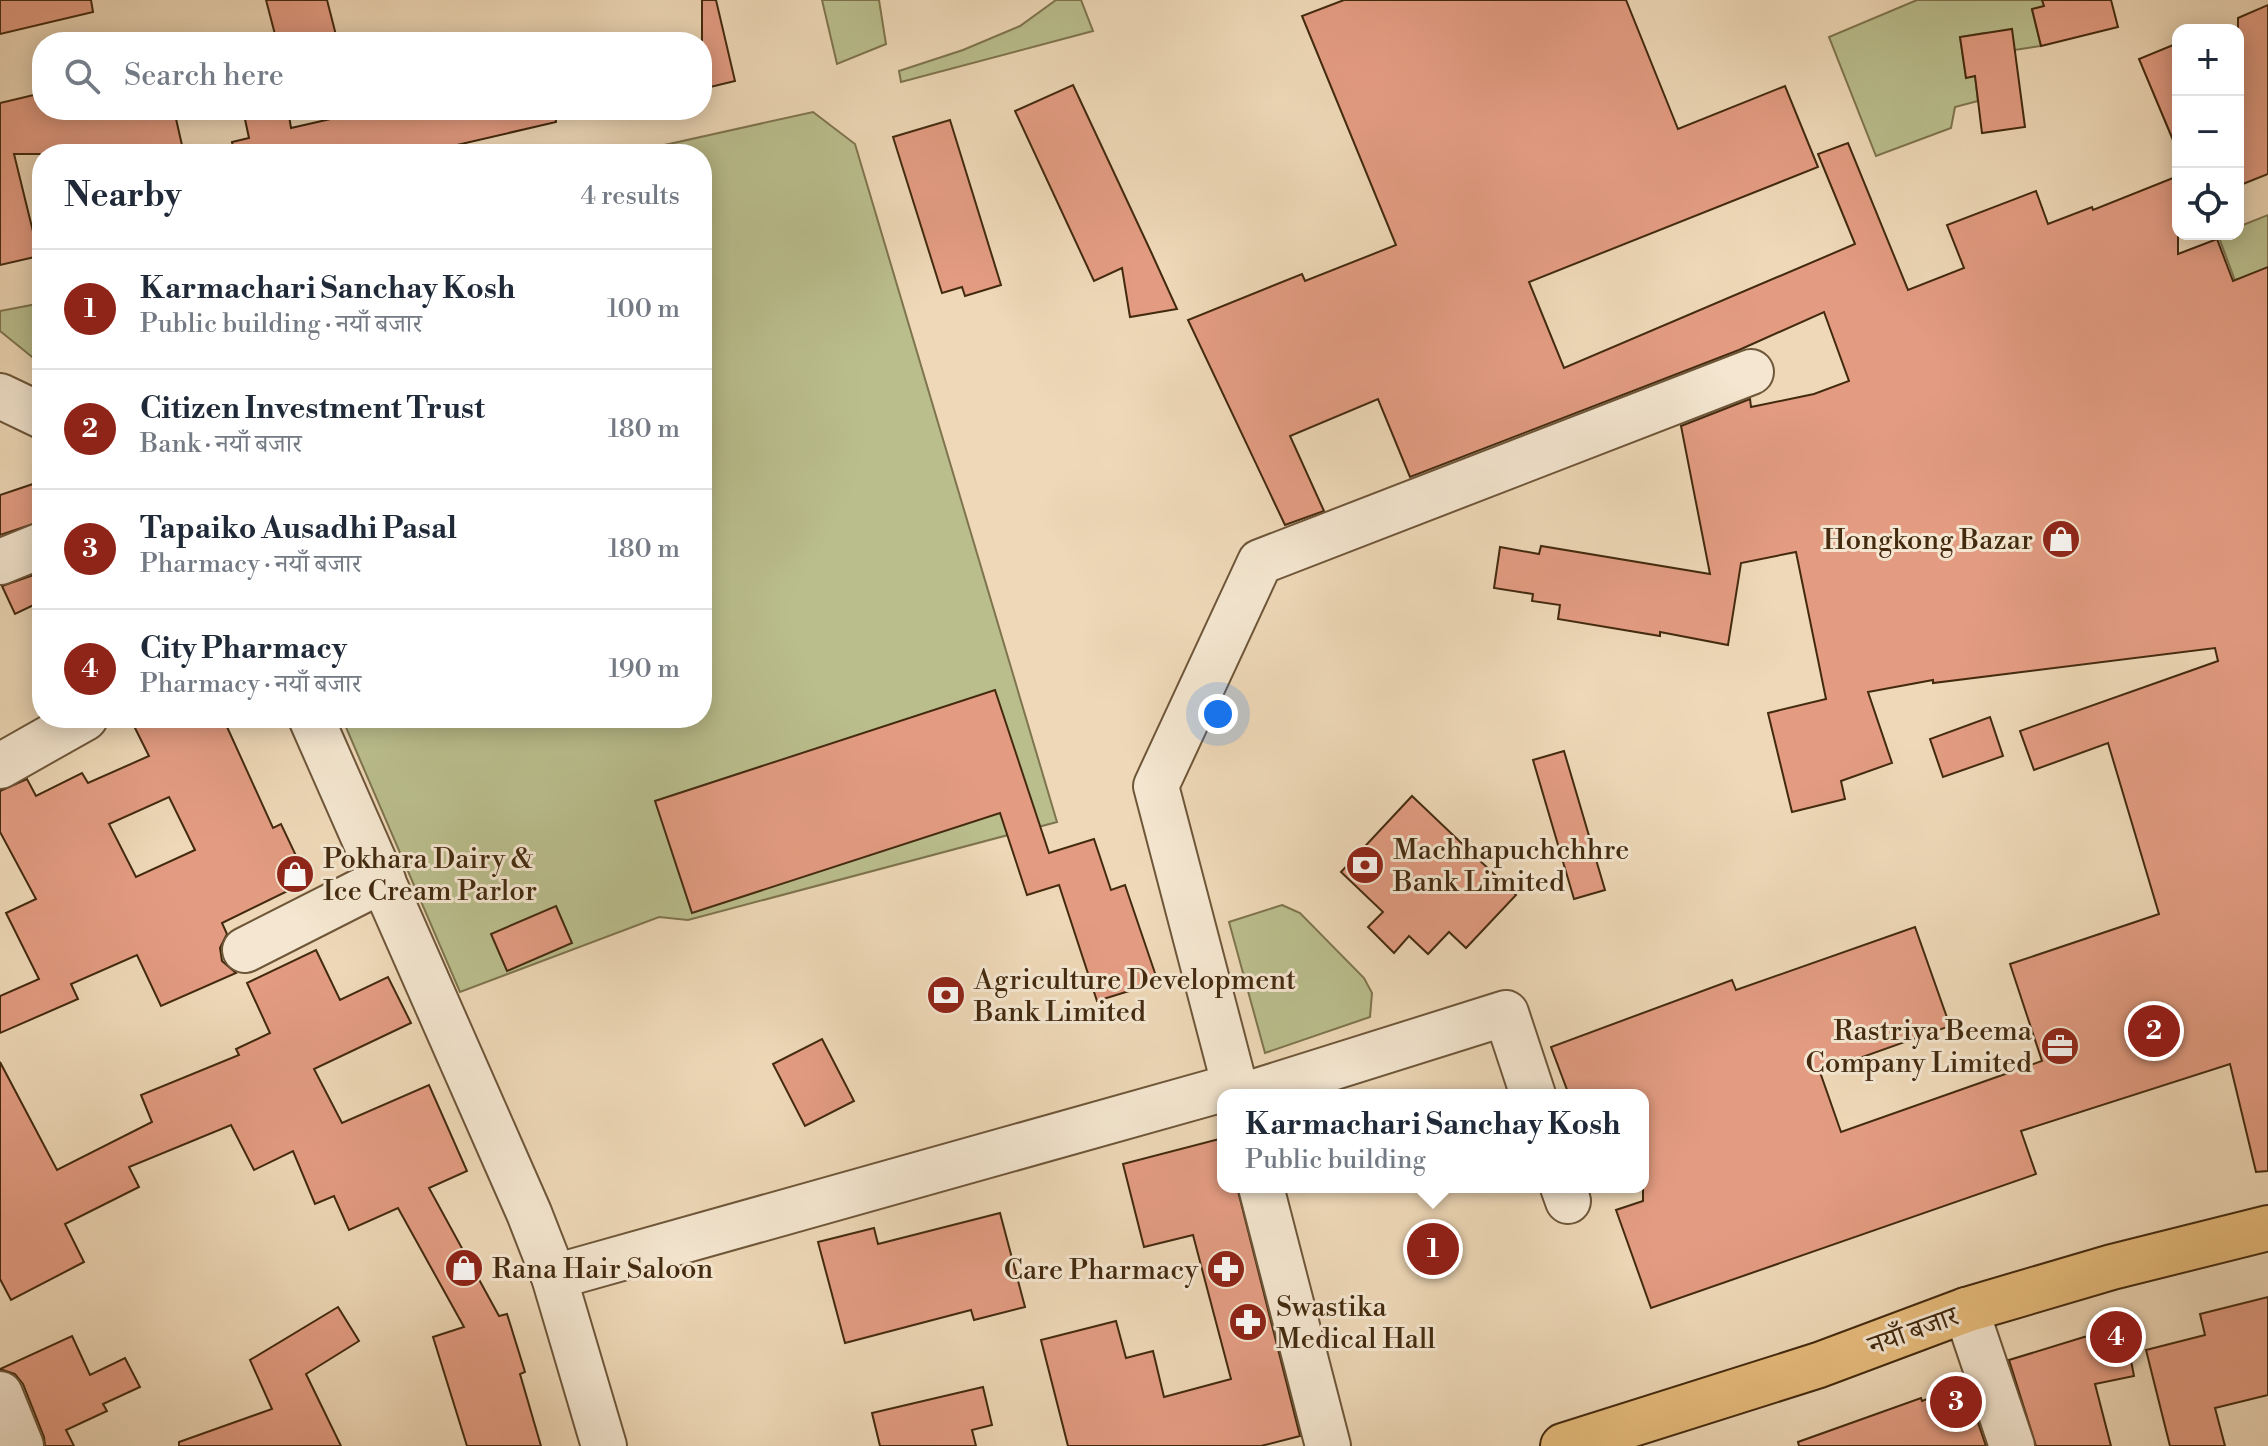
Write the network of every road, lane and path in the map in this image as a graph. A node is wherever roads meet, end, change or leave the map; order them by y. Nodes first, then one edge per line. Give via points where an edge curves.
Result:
1 (1751, 372) dead end
2 (0, 396) edge
3 (32, 411) edge
4 (32, 549) edge
5 (0, 562) edge
6 (67, 728) edge
7 (315, 728) edge
8 (0, 766) edge
9 (383, 880) junction
10 (245, 950) dead end
11 (1238, 1089) edge
12 (1249, 1089) edge
13 (1531, 1089) edge
14 (1217, 1098) edge
15 (1263, 1193) edge
16 (2268, 1228) edge
17 (554, 1277) junction
18 (1966, 1310) junction
19 (0, 1394) edge
20 (21, 1446) edge
21 (604, 1446) edge
22 (1328, 1446) edge
23 (1563, 1446) edge
24 (2012, 1446) edge

1 - 11 street via 1260,562 1156,786
2 - 3 street
4 - 5 street
6 - 8 street
7 - 9 street
9 - 10 street
9 - 17 street
12 - 13 street via 1506,1013
14 - 17 street
15 - 22 street
16 - 18 main road, नयाँ बजार
17 - 21 street
18 - 23 main road, नयाँ बजार via 1819,1365
18 - 24 street
19 - 20 street

